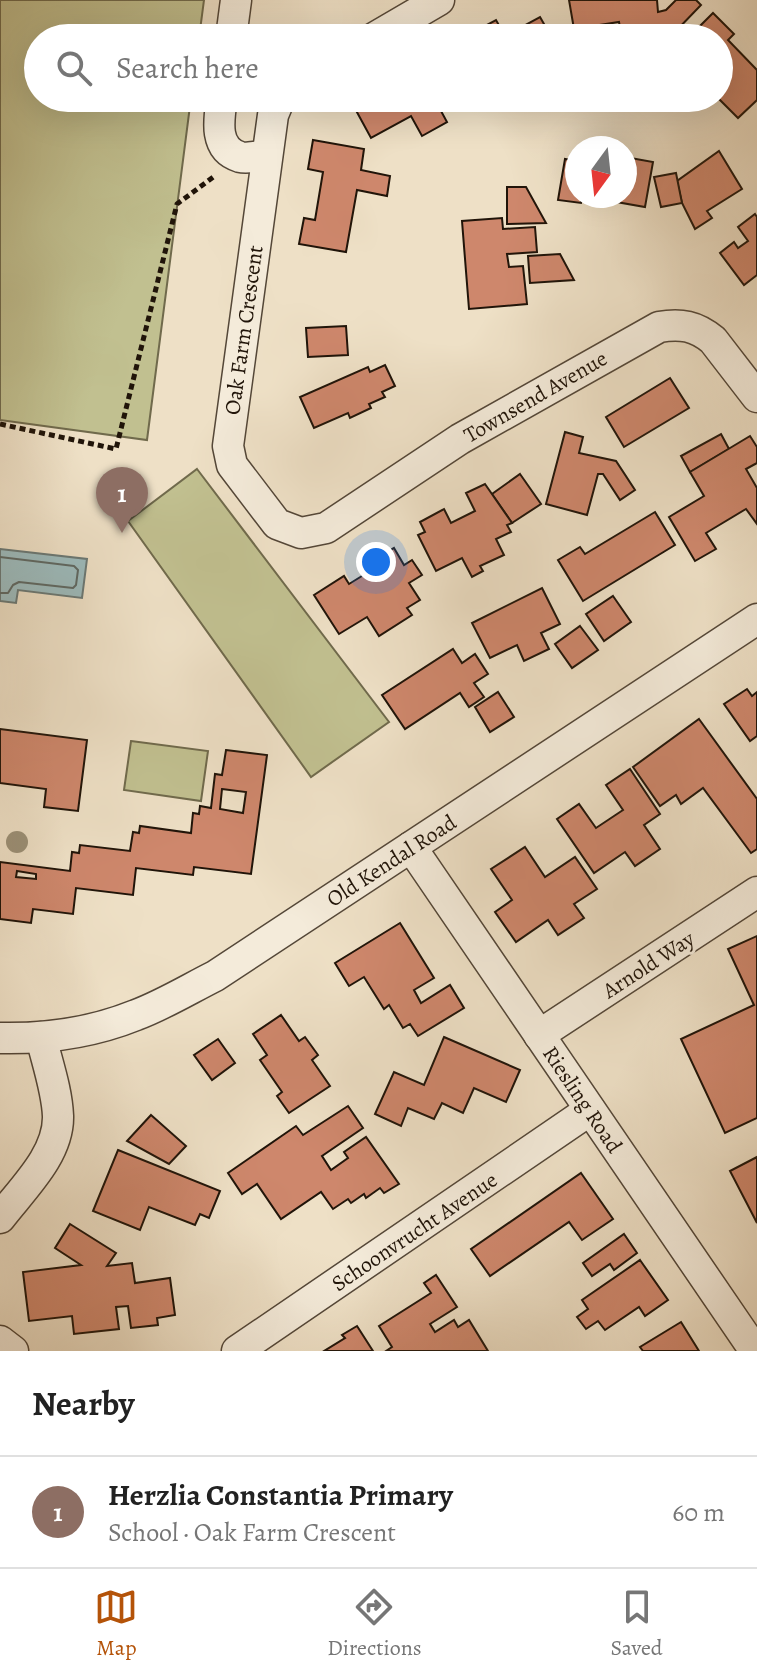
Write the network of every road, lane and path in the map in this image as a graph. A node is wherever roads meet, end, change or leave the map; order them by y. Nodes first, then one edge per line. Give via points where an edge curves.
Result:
1 (236, 0) edge
2 (439, 0) edge
3 (233, 24) edge
4 (398, 24) edge
5 (220, 112) edge
6 (274, 112) edge
7 (254, 156) junction
8 (757, 397) edge
9 (0, 424) edge
10 (301, 533) joint
11 (757, 619) edge
12 (411, 847) junction
13 (757, 892) edge
14 (539, 1035) junction
15 (41, 1037) junction
16 (0, 1038) edge
17 (590, 1110) junction
18 (0, 1218) edge
19 (0, 1341) edge
20 (13, 1351) edge
21 (237, 1351) edge
22 (755, 1351) edge

1 - 3 street
2 - 4 street
5 - 7 street via 218,127 227,149
6 - 7 street, Oak Farm Crescent
7 - 9 path via 177,204 116,449
7 - 10 street, Oak Farm Crescent via 228,446 232,465 277,524
8 - 10 street, Townsend Avenue via 705,333 685,325 659,327 460,439 326,528
11 - 12 street, Old Kendal Road
12 - 14 street, Riesling Road
12 - 15 street, Old Kendal Road via 215,976 138,1015
13 - 14 street, Arnold Way
14 - 17 street, Riesling Road
15 - 16 street, Old Kendal Road
15 - 18 street via 57,1128 49,1152
17 - 21 street, Schoonvrucht Avenue
17 - 22 street, Riesling Road
19 - 20 street

